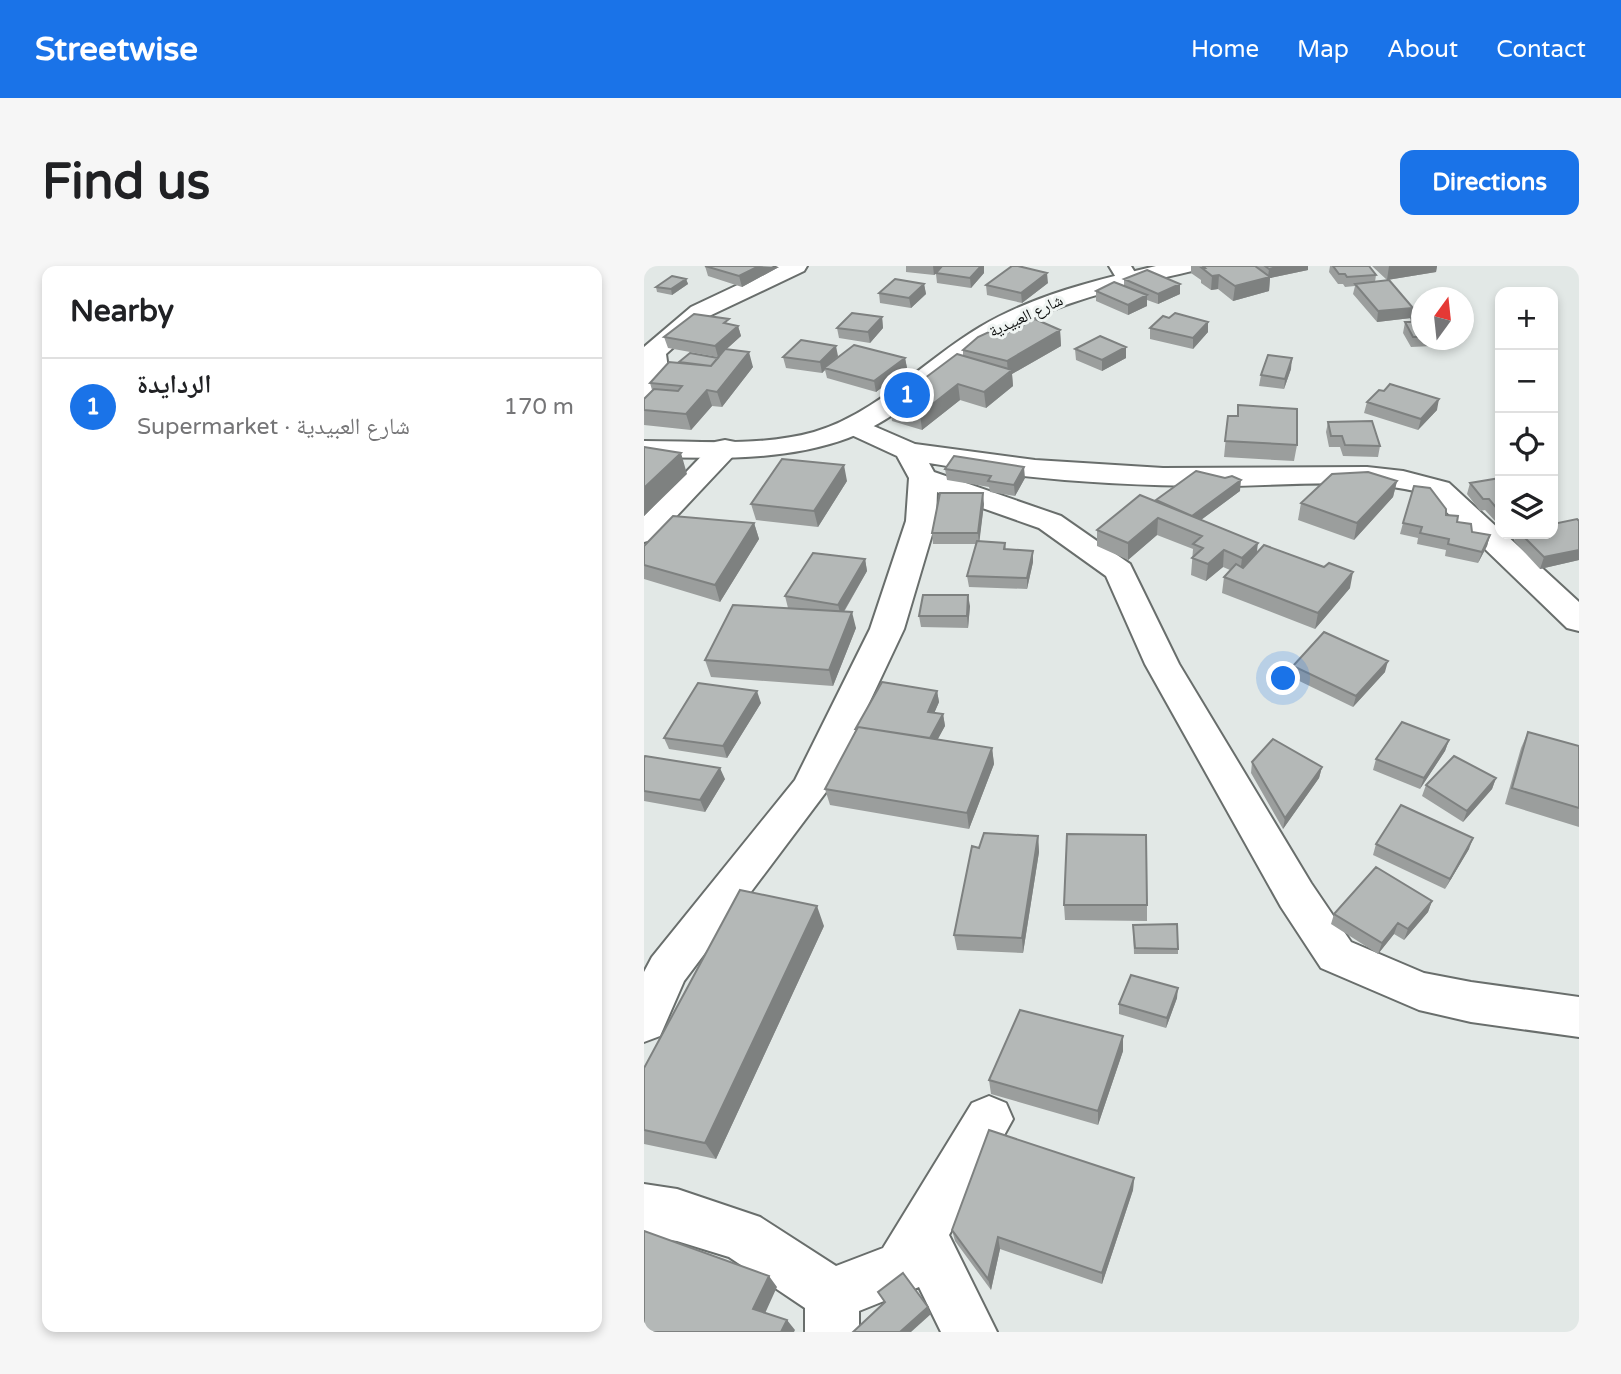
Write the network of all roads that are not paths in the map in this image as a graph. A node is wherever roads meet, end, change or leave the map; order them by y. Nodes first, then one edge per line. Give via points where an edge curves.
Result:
1 (796, 266) edge
2 (1184, 266) edge
3 (1124, 273) edge
4 (644, 394) edge
5 (855, 426) junction
6 (725, 448) junction
7 (644, 449) edge
8 (916, 465) junction
9 (644, 533) edge
10 (1579, 620) edge
11 (1579, 1017) edge
12 (644, 1023) edge
13 (989, 1119) dead end
14 (644, 1210) edge
15 (921, 1235) junction
16 (832, 1313) edge
17 (970, 1332) edge

1 - 4 street via 699,312 676,330 653,352 656,376
2 - 3 street, شارع العبيدية
3 - 5 street, شارع العبيدية via 988,332
5 - 6 street, شارع العبيدية via 819,439
5 - 8 street
6 - 7 street, شارع العبيدية
6 - 9 street
8 - 10 street via 963,461 1114,475 1415,479 1440,489
8 - 11 street via 1050,522 1119,571 1162,664 1296,895 1336,955 1419,991
8 - 12 street via 921,521 887,629 816,776 667,970
13 - 15 street
14 - 16 street via 742,1235
15 - 16 street via 901,1268
15 - 17 street

